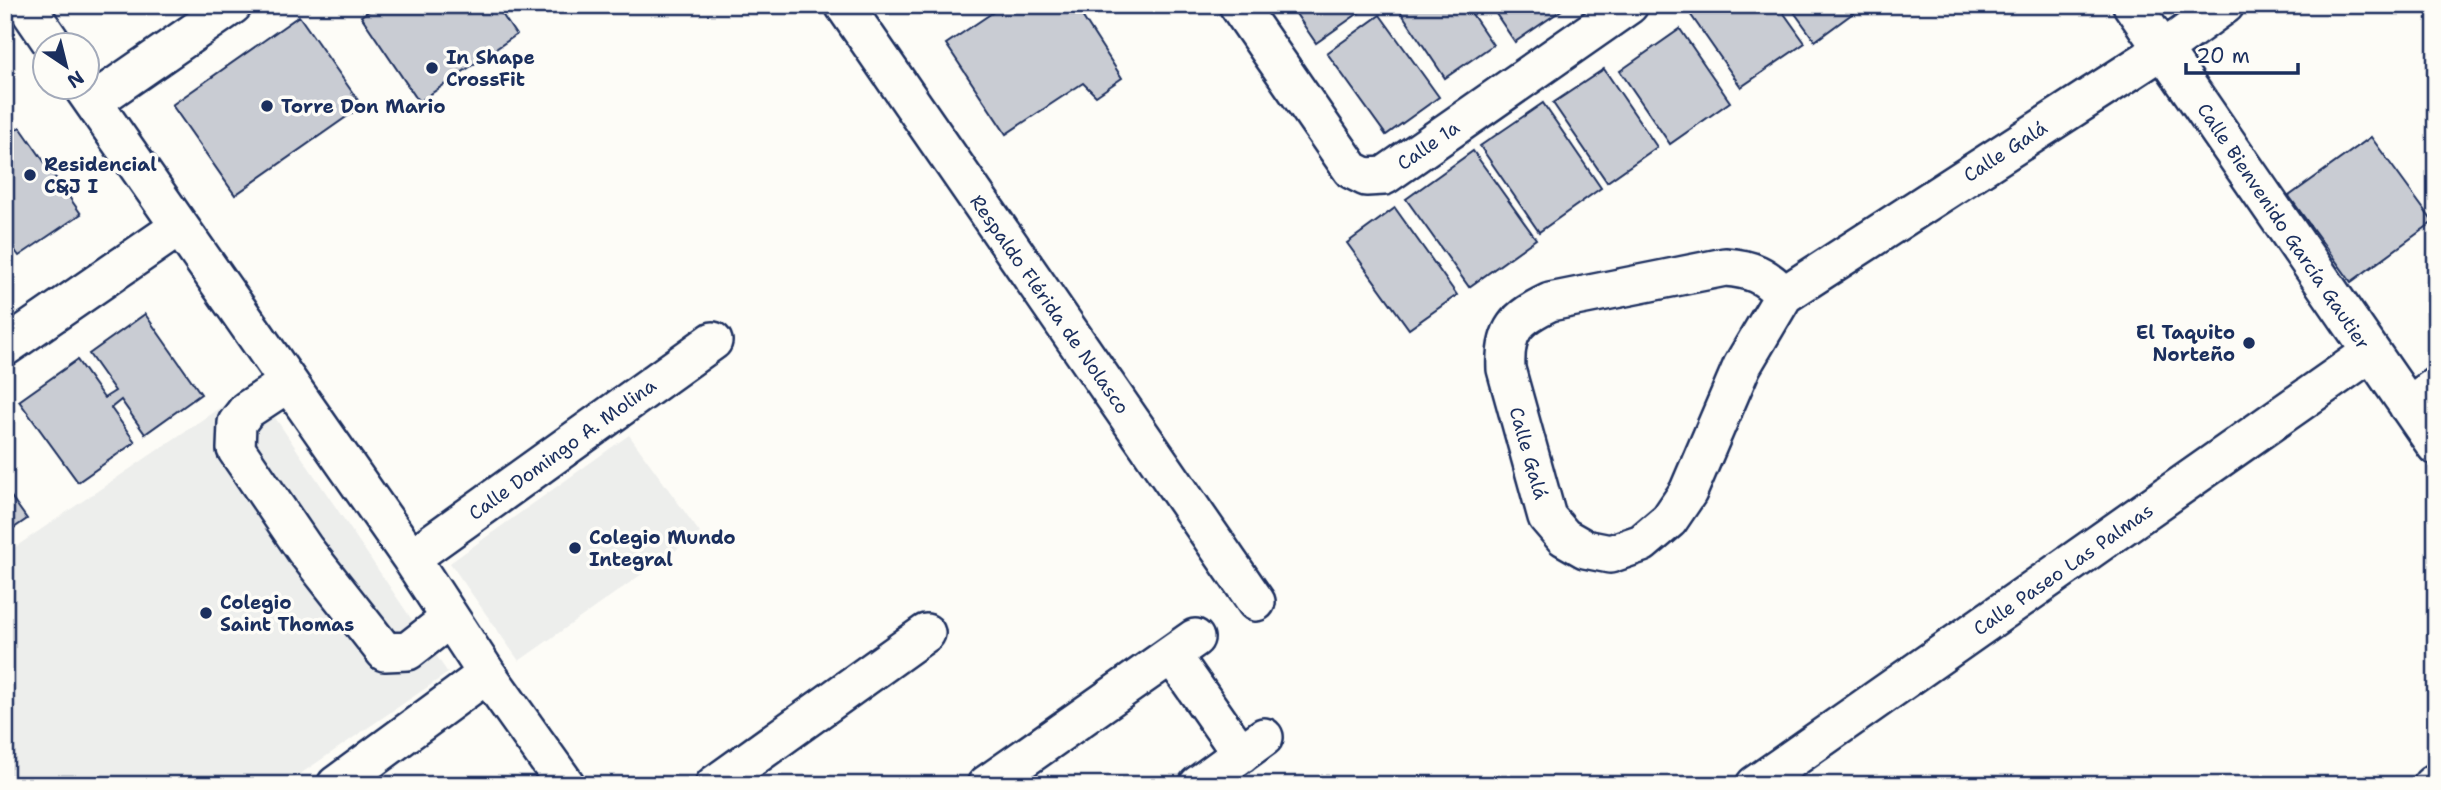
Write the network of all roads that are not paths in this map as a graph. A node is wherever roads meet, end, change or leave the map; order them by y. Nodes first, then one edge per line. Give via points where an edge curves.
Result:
1 (26, 5) edge
2 (233, 5) edge
3 (844, 5) edge
4 (1238, 5) edge
5 (1629, 5) edge
6 (2132, 5) edge
7 (2225, 5) edge
8 (44, 32) edge
9 (2164, 49) junction
10 (102, 86) edge
11 (93, 102) edge
12 (179, 227) junction
13 (1784, 295) junction
14 (713, 341) dead end
15 (5, 347) edge
16 (2370, 353) junction
17 (288, 383) junction
18 (2422, 396) edge
19 (2436, 446) edge
20 (411, 558) junction
21 (1256, 602) dead end
22 (449, 619) junction
23 (926, 633) dead end
24 (486, 674) junction
25 (336, 785) edge
26 (566, 785) edge
27 (714, 785) edge
28 (986, 785) edge
29 (1198, 785) edge
30 (1755, 785) edge

1 - 8 street
2 - 10 street
3 - 21 street, Respaldo Flérida de Nolasco
4 - 5 street, Calle 1a via 1352,170 1366,177 1384,176
6 - 9 street, Calle Bienvenido García Gautier
7 - 9 street, Calle Galá
9 - 13 street, Calle Galá
9 - 16 street, Calle Bienvenido García Gautier
11 - 12 street
12 - 15 street
12 - 17 street
13 - 13 street, Calle Galá via 1742,366 1688,492 1669,520 1642,543 1610,554 1585,549 1564,537 1547,517 1506,369 1504,348 1525,313 1550,302 1725,267 1768,277
14 - 20 street, Calle Domingo A. Molina
16 - 18 street, Calle Bienvenido García Gautier
16 - 30 street, Calle Paseo Las Palmas
17 - 20 street
17 - 22 street via 247,410 237,423 236,449 305,550 385,652 408,650
18 - 19 street, Calle Bienvenido García Gautier
20 - 22 street
22 - 24 street
23 - 27 street
24 - 25 street
24 - 26 street
28 - 29 street via 1183,646 1253,745

